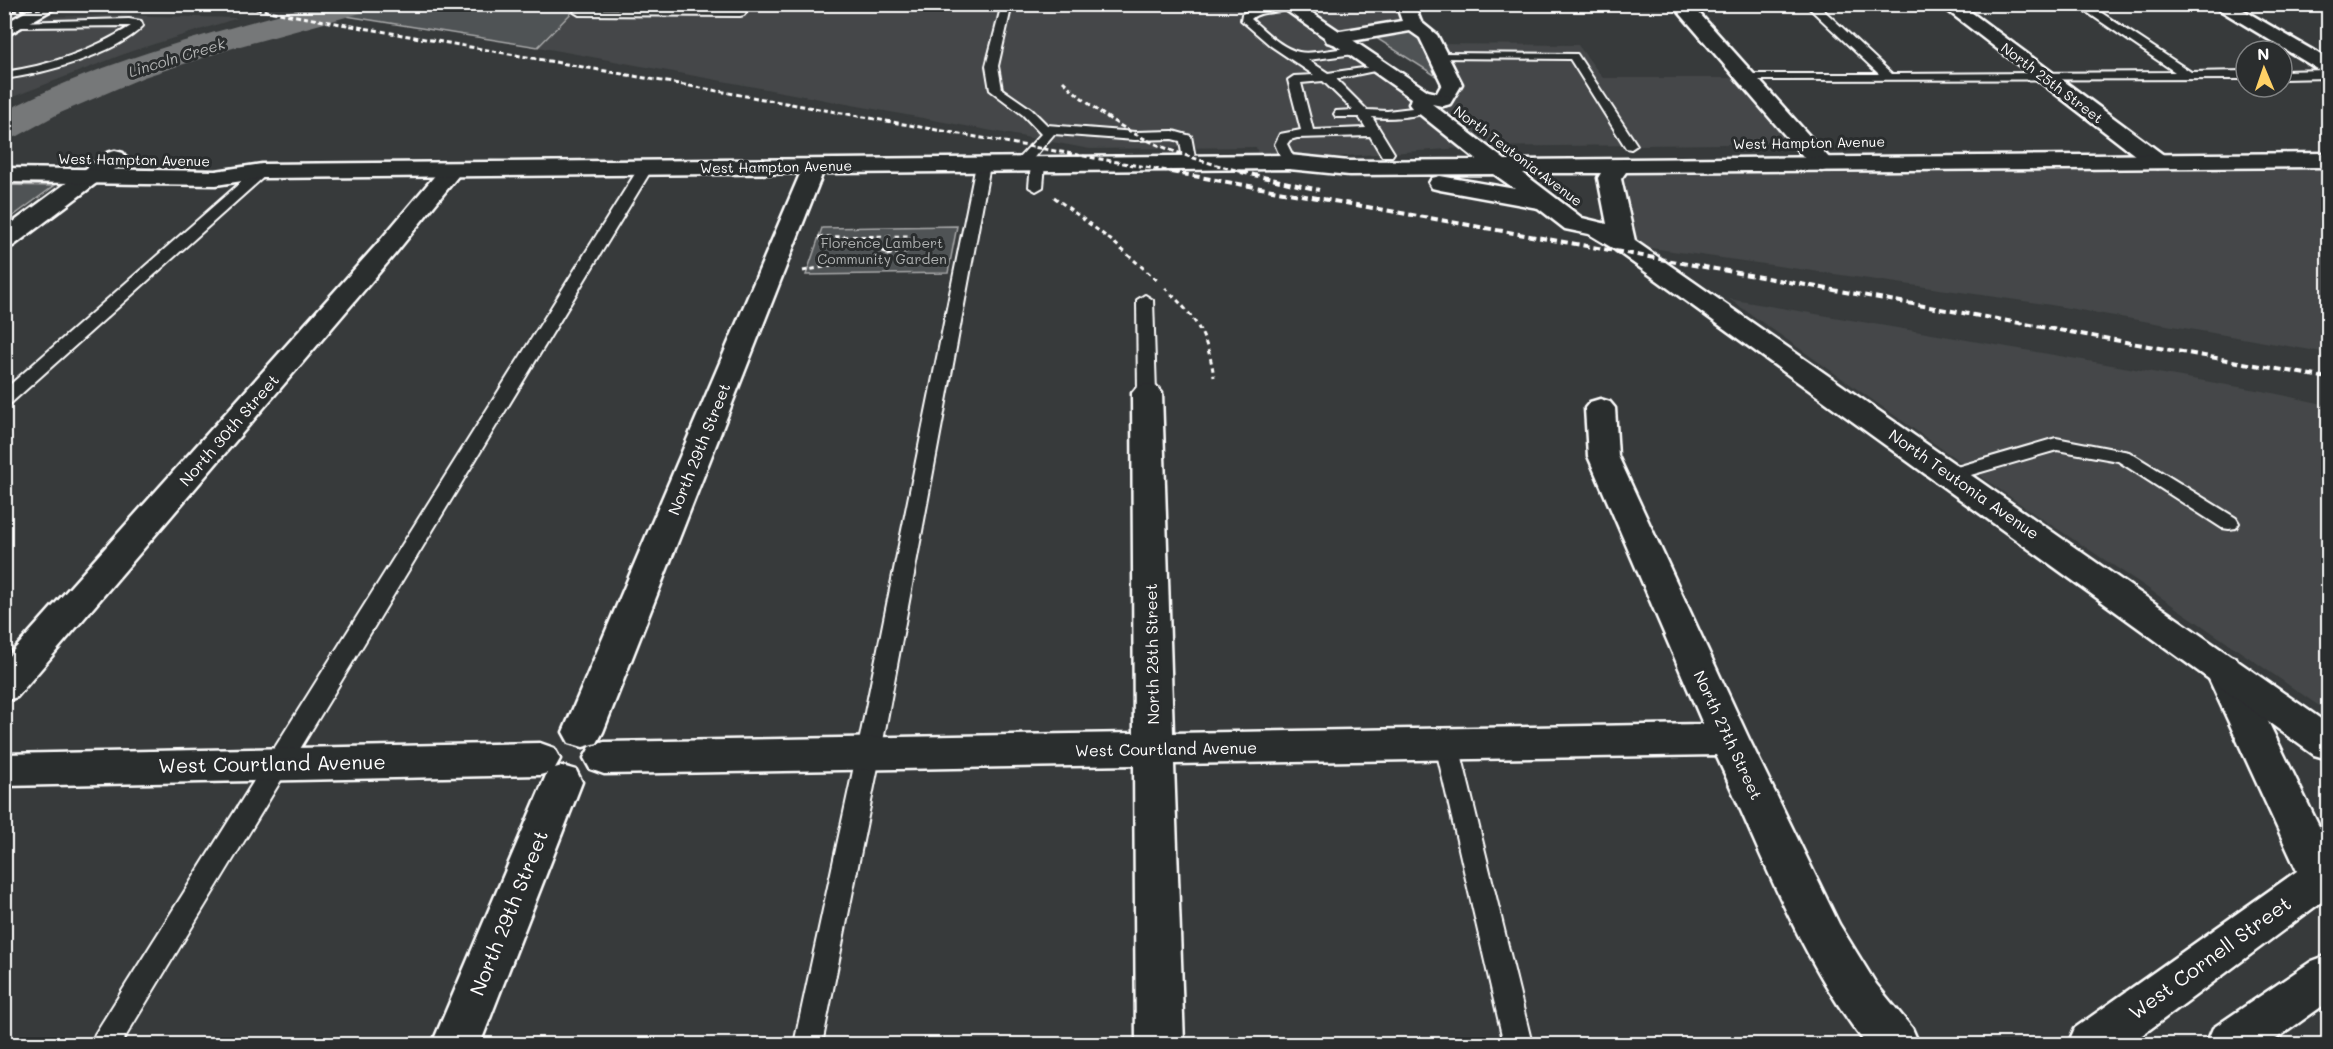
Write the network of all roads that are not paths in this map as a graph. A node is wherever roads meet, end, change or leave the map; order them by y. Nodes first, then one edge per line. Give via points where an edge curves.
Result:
1 (53, 4) edge
2 (585, 4) edge
3 (746, 4) edge
4 (1007, 4) edge
5 (1405, 4) edge
6 (1681, 4) edge
7 (1810, 4) edge
8 (1948, 4) edge
9 (2080, 4) edge
10 (2219, 4) edge
11 (1288, 6) edge
12 (1413, 25) junction
13 (12, 28) edge
14 (1334, 38) junction
15 (1354, 51) junction
16 (1438, 56) junction
17 (1296, 57) junction
18 (1380, 67) junction
19 (2328, 67) edge
20 (28, 73) junction
21 (2328, 74) edge
22 (2188, 75) junction
23 (2234, 75) edge
24 (2294, 75) edge
25 (4, 76) edge
26 (1327, 77) junction
27 (1889, 77) junction
28 (2044, 77) junction
29 (1746, 78) junction
30 (4, 86) edge
31 (1336, 99) junction
32 (1430, 102) junction
33 (1363, 113) junction
34 (1479, 125) dead end
35 (1043, 129) junction
36 (1375, 132) junction
37 (1308, 134) junction
38 (2100, 141) dead end
39 (2129, 141) junction
40 (1803, 143) junction
41 (1698, 144) dead end
42 (1731, 144) dead end
43 (1764, 144) dead end
44 (1631, 145) junction
45 (1675, 145) dead end
46 (1475, 148) junction
47 (2159, 151) junction
48 (1387, 153) junction
49 (1825, 154) junction
50 (1504, 157) junction
51 (4, 158) edge
52 (115, 158) junction
53 (2328, 160) edge
54 (1289, 162) junction
55 (1189, 163) junction
56 (983, 165) junction
57 (1620, 166) junction
58 (814, 167) junction
59 (1534, 167) junction
60 (1349, 168) junction
61 (645, 169) junction
62 (262, 171) junction
63 (452, 171) junction
64 (5, 175) edge
65 (94, 175) junction
66 (1033, 175) junction
67 (1545, 202) junction
68 (1596, 228) junction
69 (4, 241) edge
70 (1623, 244) junction
71 (1145, 300) dead end
72 (1147, 393) joint
73 (4, 400) edge
74 (1600, 408) dead end
75 (1950, 475) junction
76 (2229, 524) dead end
77 (2223, 668) junction
78 (4, 687) edge
79 (1729, 739) junction
80 (2328, 744) edge
81 (593, 745) junction
82 (1447, 745) junction
83 (1154, 750) junction
84 (869, 752) junction
85 (280, 763) junction
86 (4, 770) edge
87 (551, 770) junction
88 (2325, 875) edge
89 (1823, 938) junction
90 (2328, 976) edge
91 (105, 1044) edge
92 (456, 1044) edge
93 (808, 1044) edge
94 (1160, 1044) edge
95 (1518, 1044) edge
96 (1867, 1044) edge
97 (1895, 1044) edge
98 (2092, 1044) edge
99 (2230, 1044) edge

1 - 13 street
2 - 3 lane via 579,12 740,13
4 - 35 lane via 992,66 996,90
5 - 12 street
6 - 29 street
7 - 27 lane
8 - 28 street, North 25th Street
9 - 22 lane
10 - 19 street
11 - 14 street, North Teutonia Avenue
11 - 17 lane via 1254,12 1246,20
12 - 14 street
12 - 16 street via 1428,35
13 - 20 lane via 137,23 138,26 111,41
14 - 15 street, North Teutonia Avenue
15 - 17 lane
15 - 18 street, North Teutonia Avenue
16 - 32 street via 1452,84
16 - 44 lane via 1573,56
17 - 26 lane
18 - 26 lane
18 - 32 street, North Teutonia Avenue
20 - 25 lane
20 - 30 lane
21 - 24 lane
22 - 23 lane
22 - 28 lane
26 - 31 lane
26 - 37 lane via 1294,80 1306,103
27 - 28 lane
27 - 29 lane
28 - 39 street, North 25th Street
29 - 40 street
31 - 33 lane
31 - 33 lane via 1352,102
32 - 33 lane via 1387,115
32 - 34 street, North Teutonia Avenue
32 - 46 street, North Teutonia Avenue
33 - 36 lane
35 - 55 lane via 1173,135 1186,139
35 - 66 lane via 1048,134
36 - 37 lane
36 - 48 lane
37 - 54 lane via 1283,140
38 - 39 street, West Hampton Avenue
39 - 47 street, West Hampton Avenue
40 - 43 street, West Hampton Avenue
40 - 49 street, West Hampton Avenue
41 - 42 street, West Hampton Avenue
44 - 45 street, West Hampton Avenue
44 - 50 street, West Hampton Avenue
46 - 48 street, West Hampton Avenue
46 - 50 street, North Teutonia Avenue
47 - 49 street, West Hampton Avenue
47 - 53 street, West Hampton Avenue
48 - 54 street, West Hampton Avenue
49 - 57 street, West Hampton Avenue
50 - 59 street, North Teutonia Avenue
50 - 60 street, West Hampton Avenue
50 - 67 street, North Teutonia Avenue
51 - 52 street, West Hampton Avenue
52 - 62 street, West Hampton Avenue via 238,163
52 - 65 street
54 - 55 street, West Hampton Avenue
54 - 60 street, West Hampton Avenue
55 - 66 street, West Hampton Avenue
56 - 58 street, West Hampton Avenue
56 - 66 street, West Hampton Avenue
56 - 84 lane
57 - 59 street, West Hampton Avenue
57 - 70 street via 1609,178
58 - 61 street, West Hampton Avenue
58 - 81 street, North 29th Street
59 - 68 street, North Teutonia Avenue via 1601,218
60 - 67 street
61 - 63 street, West Hampton Avenue
61 - 85 lane
62 - 63 street, West Hampton Avenue
62 - 65 street, West Hampton Avenue via 216,178
62 - 73 lane
63 - 78 street, North 30th Street
64 - 65 street, West Hampton Avenue
65 - 69 street
67 - 68 street, North Teutonia Avenue via 1574,224
68 - 70 street, North Teutonia Avenue
70 - 75 street, North Teutonia Avenue
71 - 72 lane, North 28th Street
72 - 83 street, North 28th Street
74 - 79 street, North 27th Street via 1603,456
75 - 76 lane via 2056,444 2123,456
75 - 77 street, North Teutonia Avenue
77 - 80 street, North Teutonia Avenue
77 - 88 street
79 - 82 street, West Courtland Avenue
79 - 89 street, North 27th Street
81 - 84 street, West Courtland Avenue
81 - 87 street, West Courtland Avenue via 568,735 554,742
82 - 83 street, West Courtland Avenue
82 - 95 lane
83 - 84 street, West Courtland Avenue
83 - 94 street, North 28th Street
84 - 93 lane
85 - 86 street, West Courtland Avenue
85 - 87 street, West Courtland Avenue
85 - 91 lane
87 - 92 street, North 29th Street
88 - 98 street, West Cornell Street
89 - 96 street
89 - 97 street, North 27th Street via 1859,999
90 - 99 street

